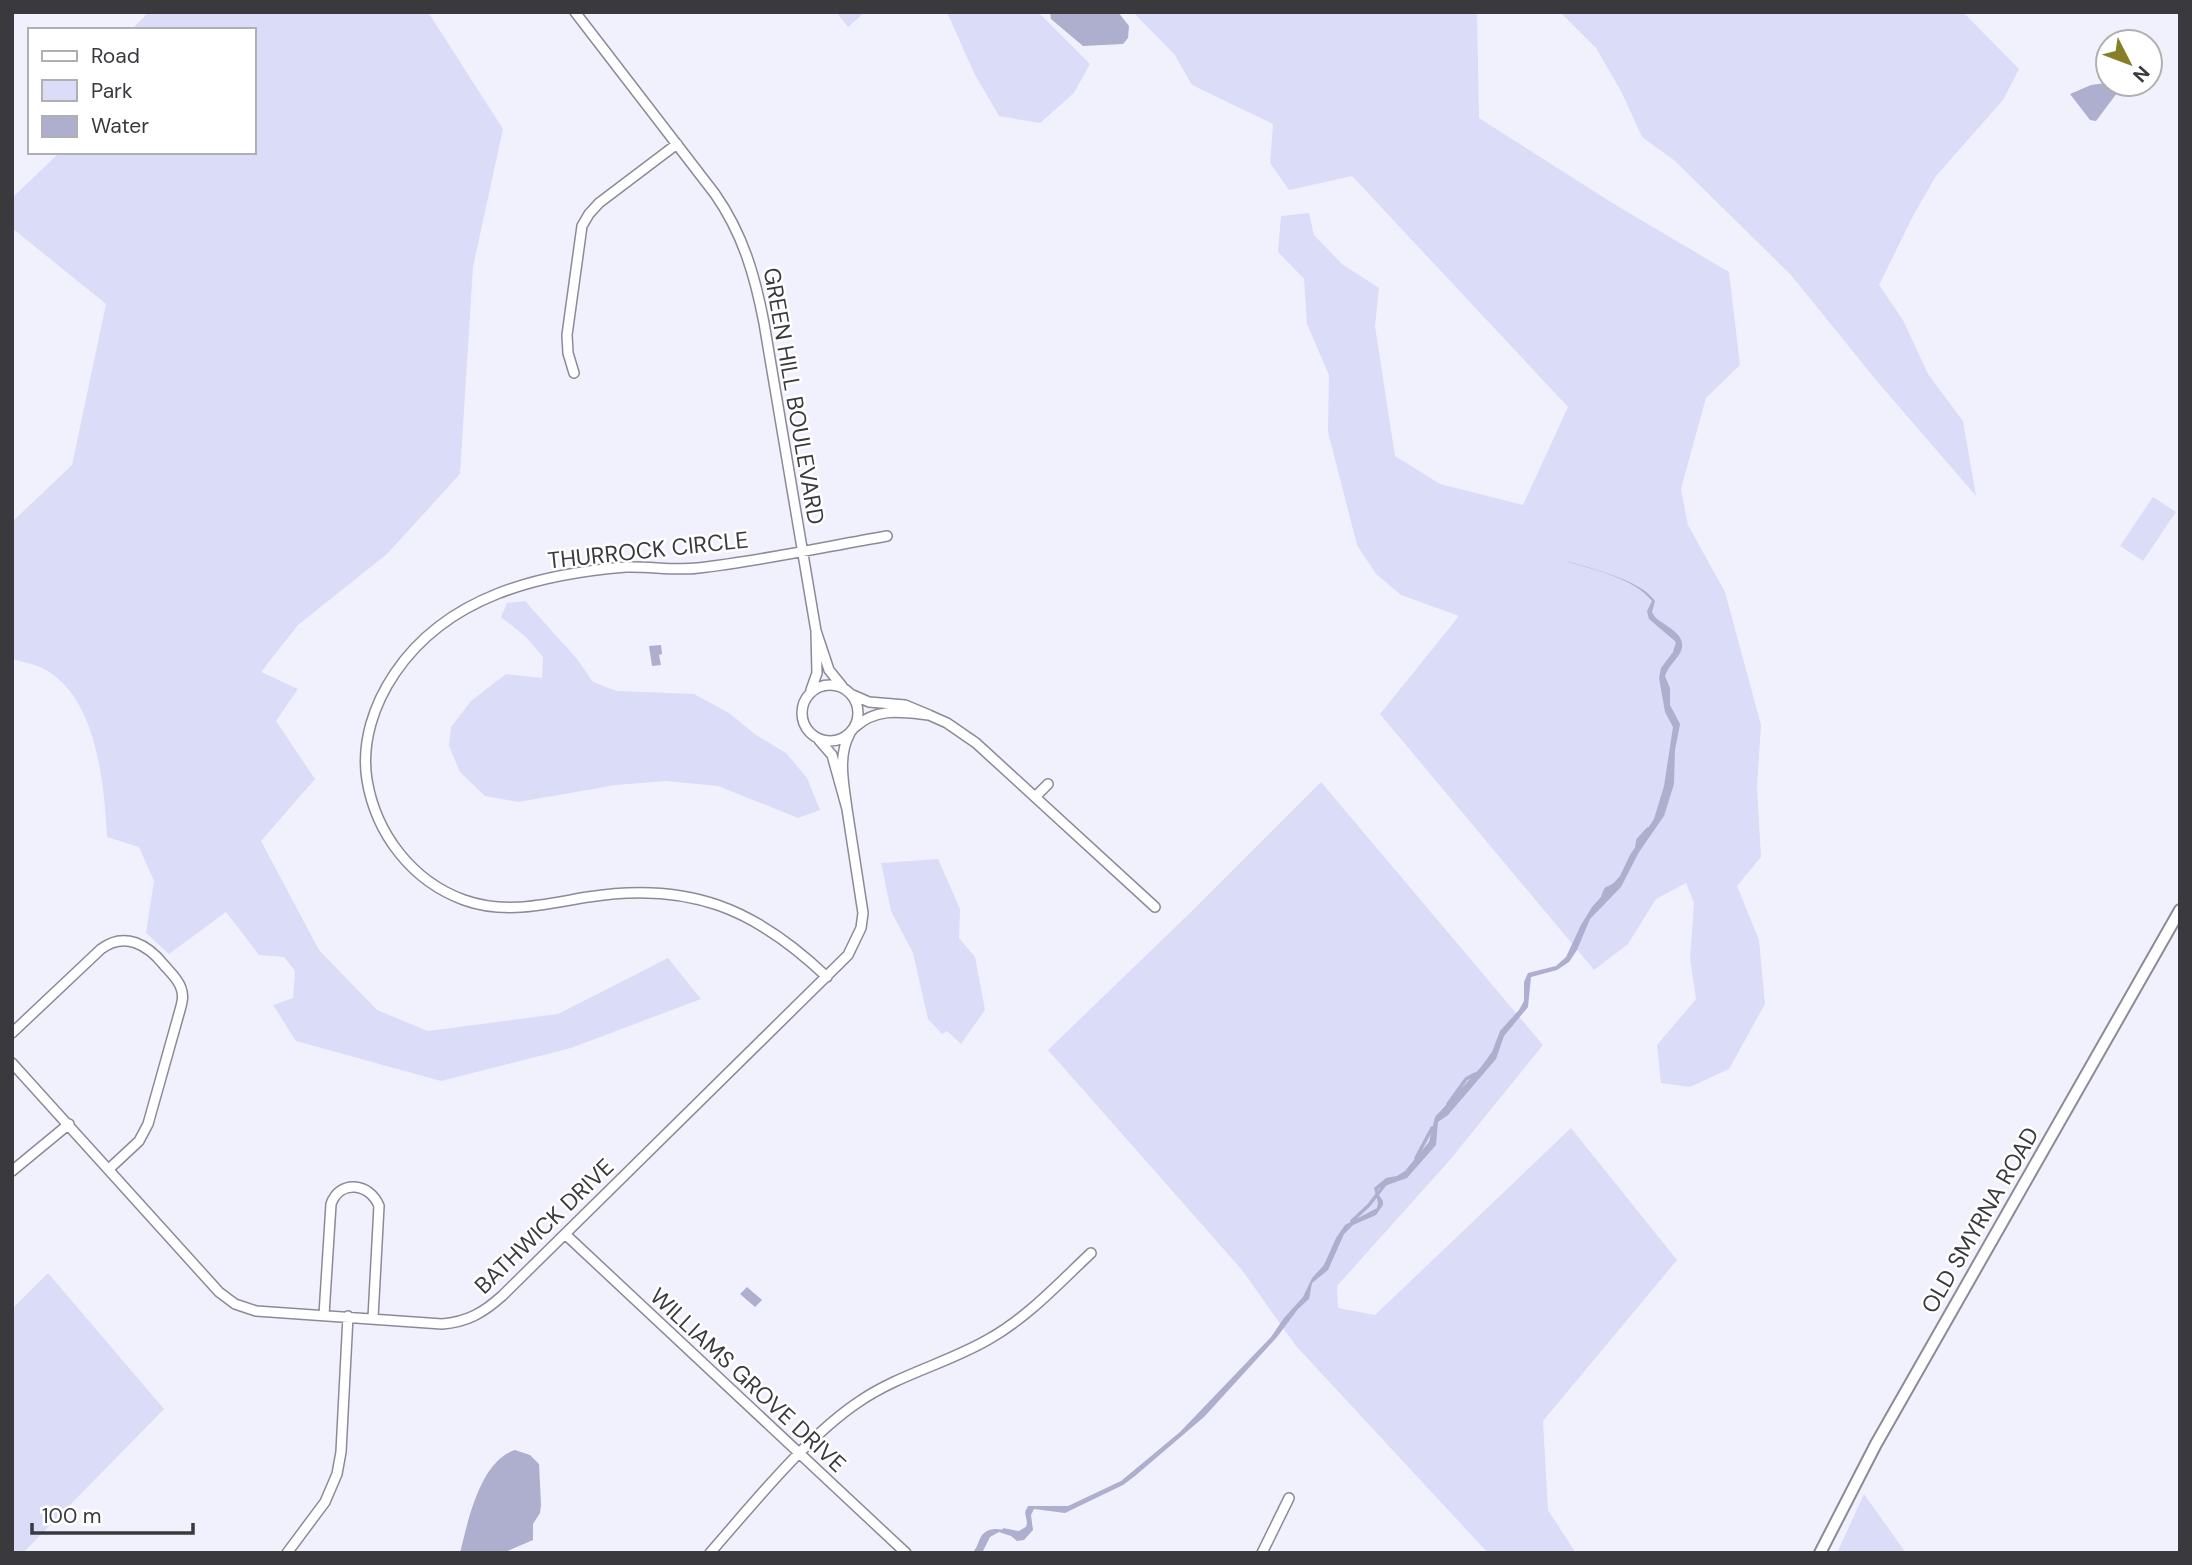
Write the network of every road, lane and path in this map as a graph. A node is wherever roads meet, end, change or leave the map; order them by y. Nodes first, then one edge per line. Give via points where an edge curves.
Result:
1 (575, 12) edge
2 (677, 144) junction
3 (574, 373) dead end
4 (887, 536) dead end
5 (802, 551) junction
6 (816, 631) junction
7 (847, 691) junction
8 (806, 699) junction
9 (929, 715) junction
10 (852, 730) junction
11 (815, 737) junction
12 (1048, 784) dead end
13 (1035, 797) junction
14 (847, 809) junction
15 (1155, 907) dead end
16 (2180, 910) edge
17 (827, 976) junction
18 (12, 1033) edge
19 (12, 1063) edge
20 (69, 1124) junction
21 (110, 1168) junction
22 (12, 1171) edge
23 (565, 1234) junction
24 (1091, 1253) dead end
25 (324, 1315) junction
26 (348, 1317) junction
27 (373, 1318) junction
28 (799, 1454) junction
29 (1289, 1498) dead end
30 (287, 1553) edge
31 (710, 1553) edge
32 (906, 1553) edge
33 (1262, 1553) edge
34 (1820, 1553) edge

1 - 2 street, GREEN HILL BOULEVARD
2 - 3 street via 599,204 582,226 567,335
2 - 5 street, GREEN HILL BOULEVARD via 730,215 750,262
4 - 5 street, THURROCK CIRCLE
5 - 6 street, GREEN HILL BOULEVARD
5 - 17 street, THURROCK CIRCLE via 692,569 603,570 532,582 485,597 433,631 397,669 373,714 366,768 373,806 394,846 425,879 454,896 513,909 628,892 693,898 761,924
6 - 7 street, GREEN HILL BOULEVARD via 829,670
6 - 8 street, GREEN HILL BOULEVARD via 817,673
7 - 8 street via 837,685 824,686
7 - 9 street via 864,701 905,705
7 - 10 street via 858,709
8 - 11 street via 803,719
9 - 10 street via 880,713
9 - 13 street via 964,733
10 - 11 street via 835,740
10 - 14 street, BATHWICK DRIVE via 842,760
11 - 14 street, BATHWICK DRIVE via 832,755
12 - 13 street
13 - 15 street
14 - 17 street, BATHWICK DRIVE via 863,921 848,955
16 - 34 street, OLD SMYRNA ROAD via 1870,1455
17 - 23 street, BATHWICK DRIVE
18 - 21 street via 113,942 130,940 148,948 178,982 180,1010 148,1124 139,1141
19 - 20 street, BATHWICK DRIVE
20 - 21 street, BATHWICK DRIVE
20 - 22 street
21 - 25 street, BATHWICK DRIVE via 219,1292 235,1304 256,1311
23 - 27 street, BATHWICK DRIVE via 502,1296 473,1317 442,1324
23 - 28 street, WILLIAMS GROVE DRIVE
24 - 28 street via 1000,1332 860,1401
25 - 26 street, BATHWICK DRIVE
25 - 27 street via 331,1204 337,1194 356,1186 372,1194 379,1206
26 - 27 street, BATHWICK DRIVE
26 - 30 street via 337,1474 325,1502
28 - 31 street
28 - 32 street, WILLIAMS GROVE DRIVE
29 - 33 street

